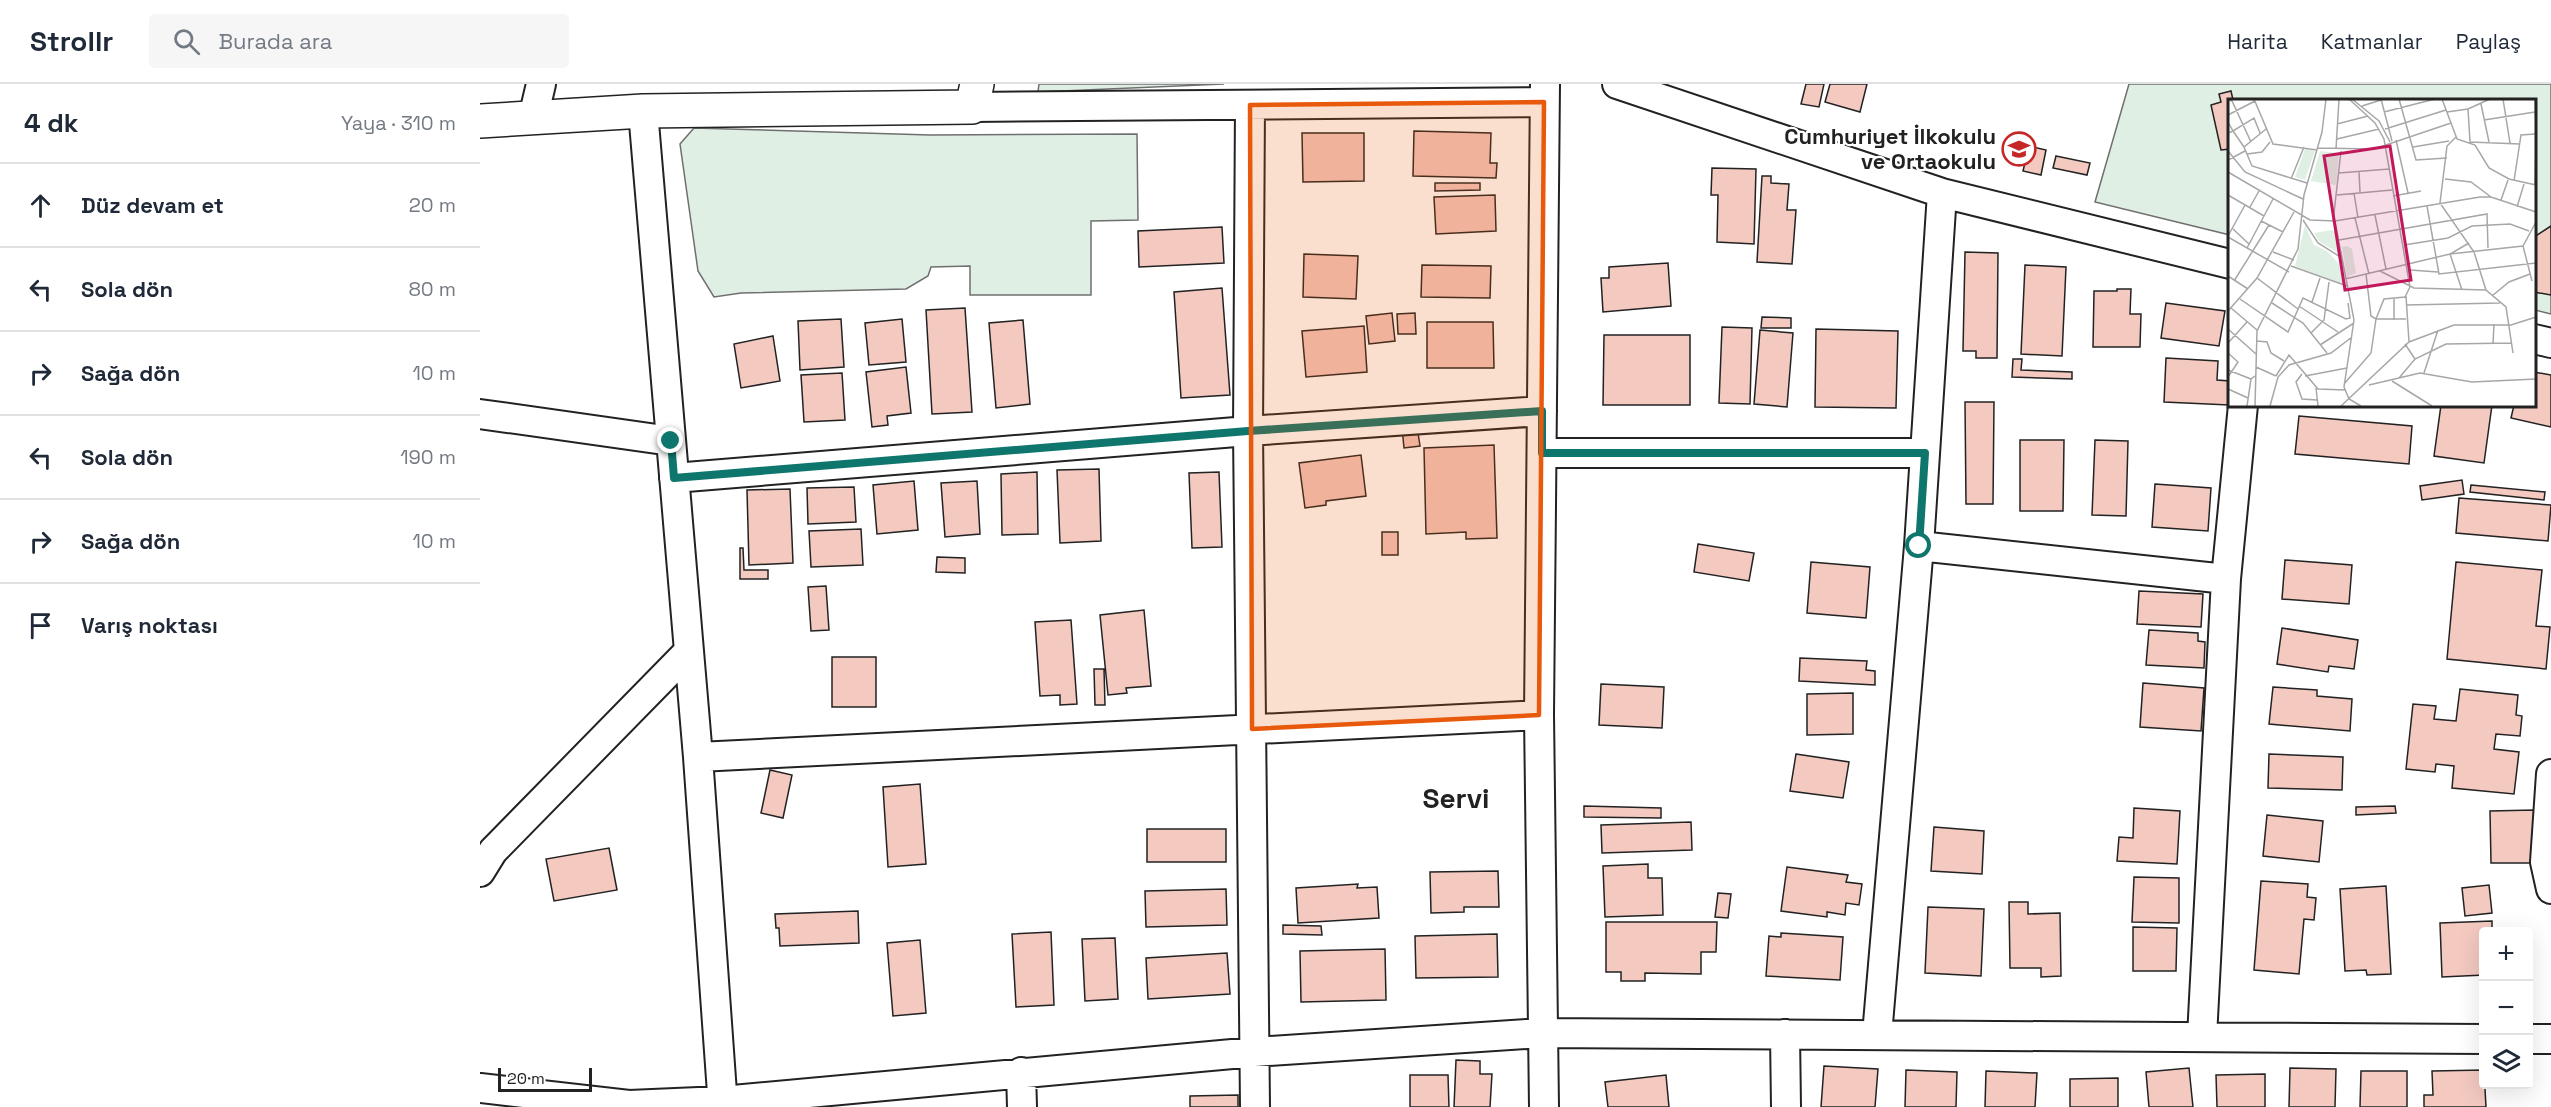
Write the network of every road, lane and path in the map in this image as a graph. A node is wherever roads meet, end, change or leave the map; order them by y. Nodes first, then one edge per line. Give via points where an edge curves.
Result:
1 (541, 84) edge
2 (1617, 84) edge
3 (1545, 93) edge
4 (974, 95) edge
5 (1250, 105) junction
6 (643, 111) junction
7 (533, 118) junction
8 (480, 121) edge
9 (1942, 192) junction
10 (2228, 264) edge
11 (2536, 339) edge
12 (2551, 344) edge
13 (2243, 406) edge
14 (1542, 411) junction
15 (480, 414) edge
16 (1248, 431) junction
17 (671, 441) junction
18 (1542, 453) junction
19 (1925, 453) junction
20 (674, 478) junction
21 (1919, 546) junction
22 (2226, 579) junction
23 (689, 651) junction
24 (1539, 715) junction
25 (1252, 729) junction
26 (698, 757) junction
27 (2551, 774) edge
28 (480, 872) edge
29 (2551, 889) edge
30 (1541, 1033) junction
31 (1785, 1034) junction
32 (1877, 1035) junction
33 (2202, 1037) junction
34 (2479, 1039) edge
35 (2533, 1039) edge
36 (2551, 1039) edge
37 (1254, 1052) junction
38 (1021, 1072) junction
39 (480, 1088) edge
40 (723, 1104) edge
41 (629, 1106) edge
42 (1022, 1107) edge
43 (1255, 1107) edge
44 (1544, 1107) edge
45 (1786, 1107) edge

1 - 7 street
2 - 9 street
3 - 5 street
3 - 14 street
4 - 5 street
4 - 6 street
5 - 16 street
6 - 7 street
6 - 17 street
7 - 8 street
9 - 10 street
9 - 19 street
11 - 12 street
13 - 22 street
14 - 16 street
14 - 18 street
15 - 17 street
16 - 20 street
16 - 25 street
17 - 20 street
18 - 19 street
18 - 24 street
19 - 21 street
20 - 23 street
21 - 22 street
21 - 32 street
22 - 33 street
23 - 26 street
23 - 28 street via 493,852
24 - 25 street
24 - 30 street
25 - 26 street
25 - 37 street
26 - 40 street
27 - 29 street via 2545,862
30 - 31 street
30 - 37 street
30 - 44 street
31 - 32 street
31 - 45 street
32 - 33 street
33 - 34 street
35 - 36 street
37 - 38 street
37 - 43 street
38 - 40 street
38 - 42 street
39 - 41 street
40 - 41 street

